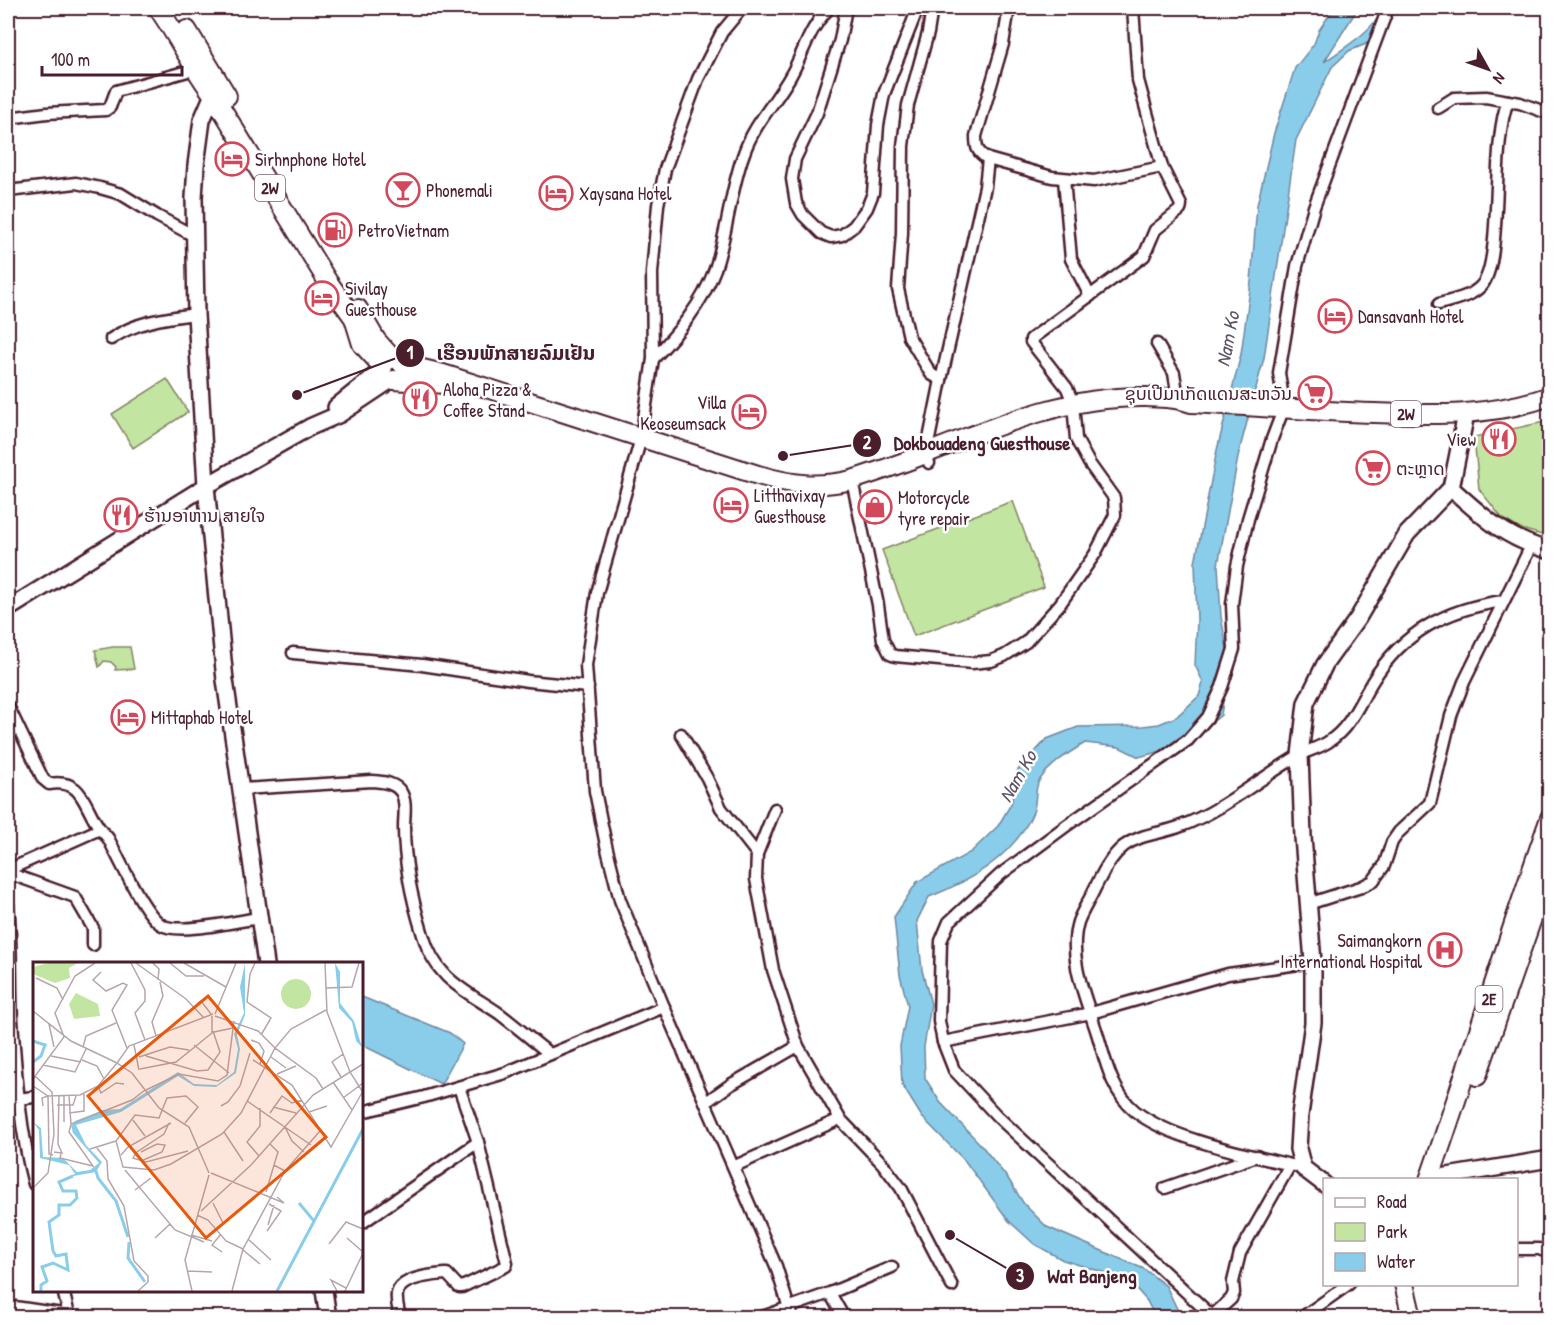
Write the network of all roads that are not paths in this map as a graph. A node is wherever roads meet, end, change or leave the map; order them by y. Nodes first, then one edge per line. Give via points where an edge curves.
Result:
1 (158, 8) edge
2 (171, 8) edge
3 (742, 8) edge
4 (829, 8) edge
5 (846, 8) edge
6 (918, 8) edge
7 (932, 8) edge
8 (1009, 8) edge
9 (1133, 8) edge
10 (1388, 8) edge
11 (200, 65) junction
12 (215, 88) junction
13 (1508, 101) junction
14 (1438, 108) dead end
15 (1550, 114) edge
16 (8, 118) edge
17 (988, 159) junction
18 (1162, 167) junction
19 (1064, 179) junction
20 (8, 191) edge
21 (196, 237) junction
22 (1090, 296) junction
23 (1439, 304) dead end
24 (196, 314) junction
25 (111, 339) dead end
26 (1157, 344) dead end
27 (653, 359) junction
28 (391, 370) junction
29 (940, 380) junction
30 (1544, 400) edge
31 (1191, 402) junction
32 (1073, 408) junction
33 (1282, 410) junction
34 (1466, 414) junction
35 (640, 443) junction
36 (927, 458) junction
37 (206, 486) junction
38 (853, 486) junction
39 (1450, 488) junction
40 (1531, 546) junction
41 (1550, 551) edge
42 (1503, 601) junction
43 (8, 609) edge
44 (293, 653) dead end
45 (588, 687) junction
46 (8, 706) edge
47 (681, 734) dead end
48 (1300, 755) junction
49 (242, 789) junction
50 (775, 809) dead end
51 (1550, 818) edge
52 (100, 830) junction
53 (757, 854) junction
54 (1550, 862) edge
55 (8, 872) edge
56 (8, 904) edge
57 (1308, 904) junction
58 (258, 918) junction
59 (93, 945) dead end
60 (266, 962) edge
61 (1313, 962) junction
62 (1507, 967) junction
63 (664, 1007) junction
64 (1091, 1013) junction
65 (943, 1042) junction
66 (798, 1046) junction
67 (550, 1054) junction
68 (459, 1087) junction
69 (33, 1097) edge
70 (18, 1099) junction
71 (706, 1102) junction
72 (363, 1112) edge
73 (840, 1119) junction
74 (478, 1142) junction
75 (1257, 1156) junction
76 (1550, 1160) edge
77 (735, 1166) junction
78 (1296, 1166) junction
79 (33, 1177) edge
80 (1436, 1178) edge
81 (1442, 1178) edge
82 (1323, 1183) edge
83 (1165, 1188) dead end
84 (363, 1222) edge
85 (1518, 1249) edge
86 (1550, 1253) edge
87 (892, 1267) dead end
88 (952, 1286) dead end
89 (1346, 1286) edge
90 (1404, 1286) edge
91 (1414, 1286) edge
92 (64, 1292) edge
93 (324, 1292) edge
94 (830, 1293) junction
95 (8, 1306) edge
96 (790, 1312) edge
97 (71, 1316) edge
98 (328, 1317) edge
99 (395, 1317) edge
100 (759, 1317) edge
101 (844, 1317) edge
102 (1213, 1317) edge
103 (1301, 1317) edge
104 (1412, 1317) edge

1 - 11 highway, 2W
2 - 11 highway, 2W
3 - 27 street via 722,32 698,79 665,169 652,273
4 - 27 street via 811,31 793,72 753,133 715,268 702,297
5 - 6 street via 840,40 820,102 795,159 792,179 796,203 803,215 821,233 831,237 854,226 873,194 884,94
7 - 29 street via 903,146 898,289 909,337 931,374
8 - 17 street via 1003,44 976,135 975,148
9 - 18 street via 1138,80
10 - 33 street via 1314,207 1297,266 1279,373
11 - 12 highway, 2W
11 - 16 street via 116,91 106,110
12 - 21 street via 201,120 194,198
12 - 28 highway, 2W via 328,282 354,318 362,344
13 - 14 street via 1454,98
13 - 15 street
13 - 23 street via 1498,146 1493,256 1483,285 1470,295
17 - 19 street
17 - 29 street via 985,187
18 - 19 street via 1094,181
18 - 22 street via 1180,210 1155,231 1144,256
19 - 22 street via 1071,259
20 - 21 street via 76,183 100,188 121,194
21 - 24 street
22 - 32 street via 1031,339 1068,388
24 - 25 street via 158,318
24 - 37 street
26 - 31 street
27 - 35 street
28 - 35 highway, 2W via 441,378
28 - 37 street via 340,414
29 - 36 street
30 - 34 highway, 2W
31 - 32 highway, 2W via 1178,409
31 - 33 highway, 2W
32 - 36 highway, 2W via 1026,416 989,428
32 - 38 street via 1076,439 1114,498 1115,515 1095,554 1060,604 1026,642 991,662 937,662 890,654 883,640
33 - 34 highway, 2W
33 - 65 street via 1237,566 1232,604 1234,649 1208,717 1188,740 1001,874 949,922 941,941 939,1021
34 - 39 street
35 - 38 highway, 2W via 787,483
35 - 45 street via 597,593 586,665
36 - 38 highway, 2W
37 - 43 street
37 - 49 street via 225,680
39 - 40 street via 1496,528
39 - 48 street via 1407,534 1358,618 1325,664 1306,703
40 - 41 street
40 - 42 street
42 - 48 street via 1474,605 1413,634 1374,679 1340,732 1327,743
42 - 57 street via 1451,716 1430,803 1399,832 1384,867 1373,880
44 - 45 street
45 - 63 street via 595,791 606,845 620,900
46 - 52 street via 43,779 49,784 70,784 79,791
47 - 53 street via 721,808
48 - 57 street
48 - 64 street via 1214,810 1180,827 1151,832 1124,846 1110,862 1078,923 1075,959
49 - 58 street
49 - 67 street via 372,781 396,787 405,802 406,873 432,956 457,987 501,1015
50 - 53 street
51 - 62 highway, 2E
52 - 55 street
52 - 58 street via 152,916 163,926 187,929
53 - 66 street via 756,879 773,970
54 - 62 highway, 2E
55 - 59 street via 75,897 93,928
56 - 70 street
57 - 61 street
58 - 60 street
61 - 64 street via 1228,974
61 - 78 street via 1313,1023
62 - 80 highway, 2E via 1464,1080
63 - 67 street
63 - 71 street
64 - 65 street
64 - 75 street via 1112,1081 1136,1111 1175,1132
65 - 102 street via 954,1070 997,1116
66 - 71 street
66 - 73 street
67 - 68 street
68 - 72 street
68 - 74 street
69 - 70 street
70 - 79 street
71 - 77 street
73 - 77 street
73 - 88 street via 901,1188
74 - 84 street
74 - 99 street via 506,1266 462,1287 447,1274 412,1279 398,1290 399,1313
75 - 78 street
75 - 83 street
76 - 81 street
77 - 96 street via 777,1266
78 - 82 street
78 - 102 street via 1240,1253 1234,1293
85 - 86 street
87 - 94 street
89 - 103 street
90 - 104 highway
91 - 104 highway
92 - 97 street
93 - 98 street
94 - 96 street
94 - 101 street
95 - 97 street
96 - 100 street

